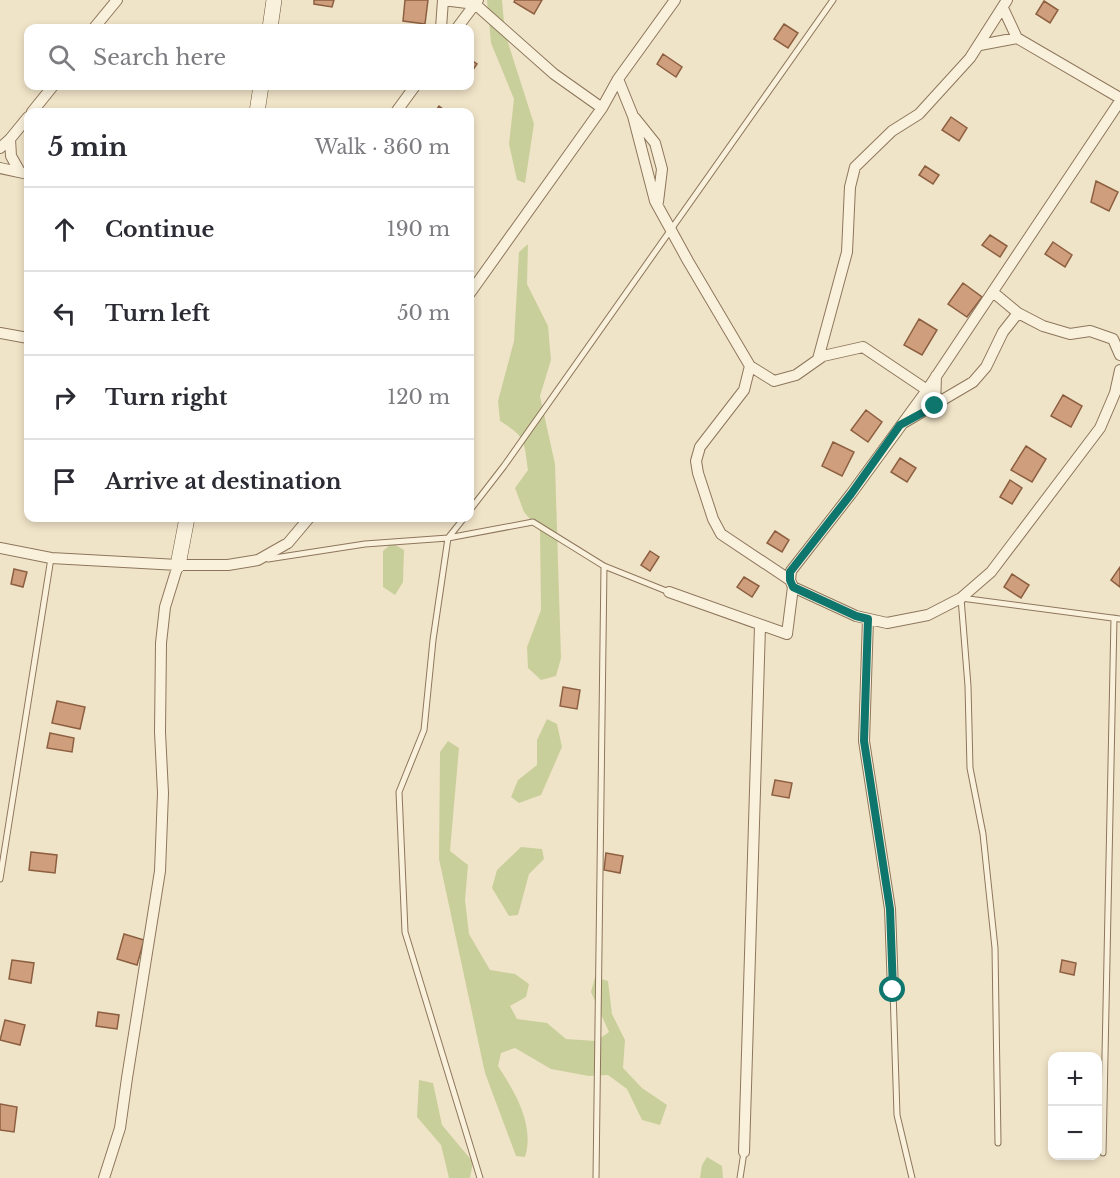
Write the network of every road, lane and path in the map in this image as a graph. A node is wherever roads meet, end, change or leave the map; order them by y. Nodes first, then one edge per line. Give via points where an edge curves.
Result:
1 (117, 0) edge
2 (274, 0) edge
3 (675, 0) edge
4 (833, 0) edge
5 (476, 2) edge
6 (1005, 4) edge
7 (97, 24) edge
8 (271, 24) edge
9 (441, 24) edge
10 (460, 24) edge
11 (1017, 38) junction
12 (980, 45) junction
13 (618, 80) junction
14 (50, 90) edge
15 (260, 90) edge
16 (412, 90) edge
17 (1120, 100) edge
18 (35, 108) edge
19 (258, 108) edge
20 (399, 108) edge
21 (603, 108) junction
22 (24, 122) edge
23 (10, 139) junction
24 (0, 148) edge
25 (0, 168) edge
26 (24, 173) edge
27 (671, 230) junction
28 (474, 287) edge
29 (994, 293) junction
30 (1018, 314) junction
31 (0, 333) edge
32 (24, 337) edge
33 (1116, 339) edge
34 (1120, 356) edge
35 (818, 359) junction
36 (750, 366) junction
37 (1120, 370) edge
38 (936, 376) junction
39 (927, 390) junction
40 (935, 406) junction
41 (900, 425) junction
42 (474, 505) edge
43 (186, 522) edge
44 (306, 522) edge
45 (461, 522) edge
46 (448, 538) junction
47 (0, 548) edge
48 (51, 558) junction
49 (258, 560) junction
50 (178, 565) junction
51 (604, 566) junction
52 (791, 583) junction
53 (669, 592) joint
54 (961, 598) junction
55 (868, 619) junction
56 (1117, 619) edge
57 (760, 626) junction
58 (0, 879) edge
59 (893, 990) joint
60 (998, 1143) dead end
61 (744, 1152) joint
62 (1103, 1153) dead end
63 (104, 1178) edge
64 (480, 1178) edge
65 (596, 1178) edge
66 (740, 1178) edge
67 (912, 1178) edge

1 - 7 street
2 - 8 street
3 - 13 street
4 - 27 lane
5 - 9 street via 443,0
5 - 10 street
5 - 21 street via 554,74
6 - 11 street
6 - 12 street
11 - 12 street
11 - 17 street
12 - 35 street via 919,114 892,131 855,167 850,187 847,252
13 - 21 street
13 - 27 street via 633,116 657,205
14 - 18 street
15 - 19 street
16 - 20 street
17 - 29 street
21 - 28 street
22 - 23 street
23 - 24 street
23 - 26 street via 11,156
25 - 26 street
27 - 36 street
27 - 42 lane
29 - 30 street
29 - 38 street
30 - 33 street via 1070,334 1090,332
30 - 40 street via 973,382
31 - 32 street
33 - 34 street
35 - 36 street via 796,375 774,381
35 - 39 street via 863,347
36 - 52 street via 744,390 700,447 698,473 721,534
37 - 54 street via 1100,428 991,572
38 - 39 street
38 - 40 street
39 - 41 street
40 - 41 street
41 - 52 street via 790,572
43 - 50 street
44 - 49 street via 288,543
45 - 46 lane
46 - 49 lane via 365,544
46 - 51 lane via 533,522
46 - 64 lane via 424,729 399,792 405,932
47 - 48 street
48 - 50 street
48 - 58 lane
49 - 50 street via 228,565
50 - 63 street via 165,607 160,643 160,871 120,1128
51 - 53 lane
51 - 65 lane
52 - 55 street
52 - 57 street via 787,634
53 - 57 street
54 - 55 street via 928,615 887,623
54 - 56 lane
54 - 60 lane via 970,768 983,834 995,948
55 - 59 street via 864,741 890,909
56 - 62 lane
57 - 61 street
59 - 67 lane via 897,1115
61 - 66 lane

